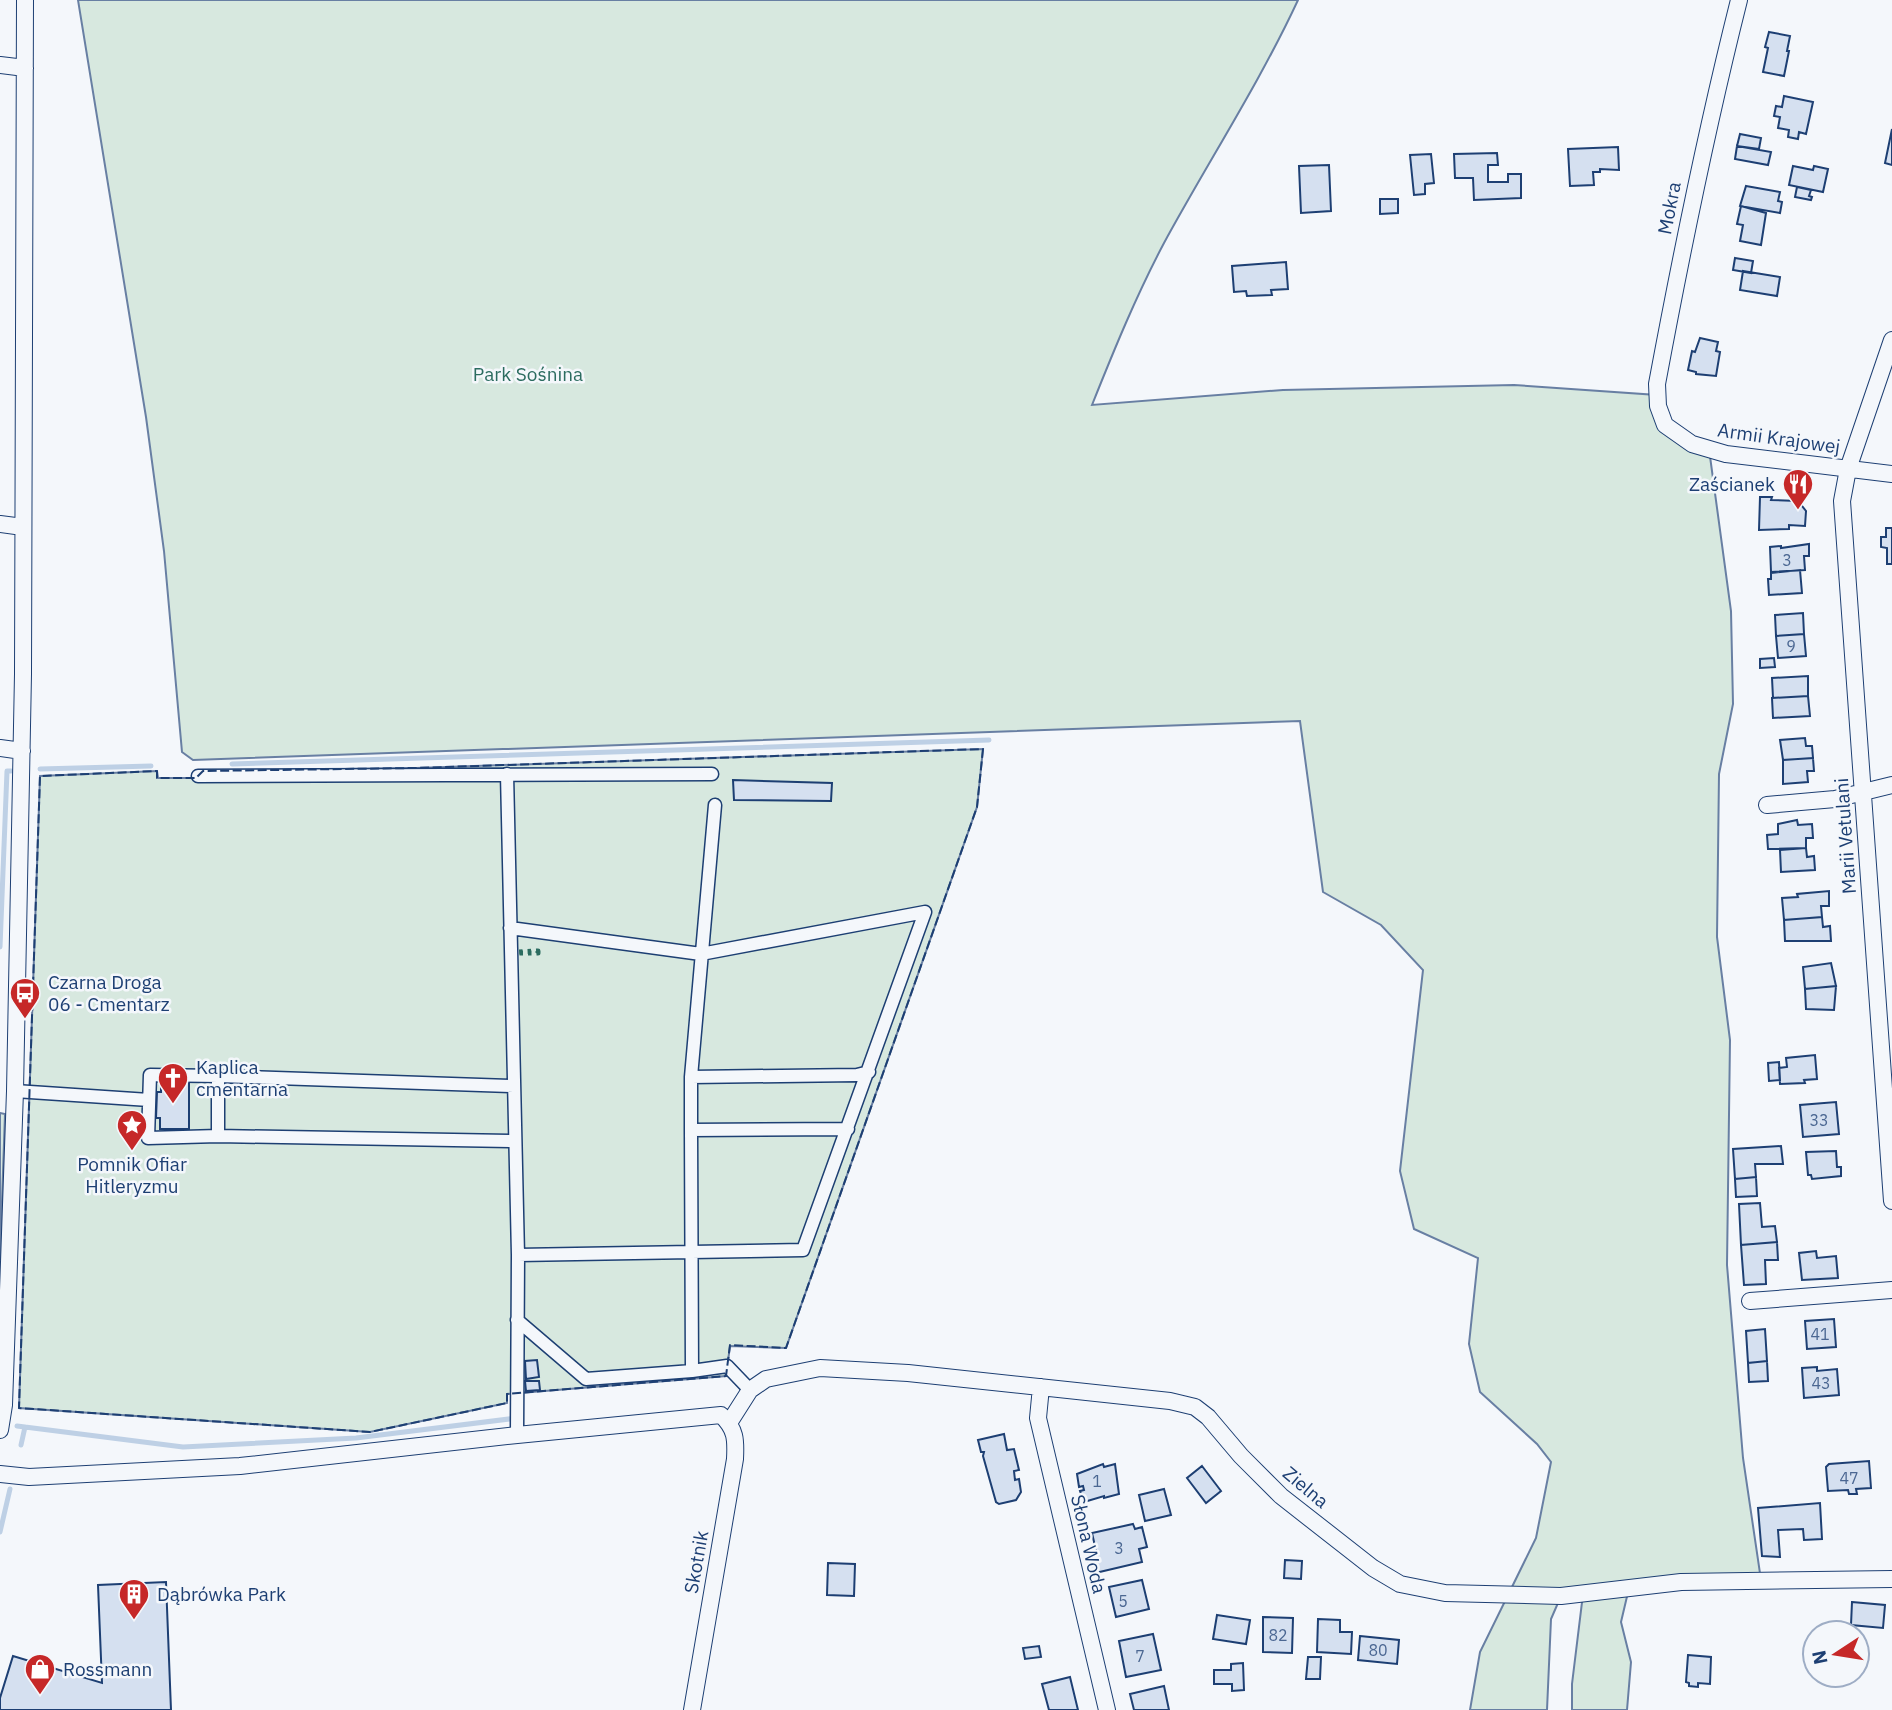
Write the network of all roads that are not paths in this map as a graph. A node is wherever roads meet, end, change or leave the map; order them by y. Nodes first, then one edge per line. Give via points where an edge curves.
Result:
1 (25, 0) edge
2 (1739, 0) edge
3 (0, 65) edge
4 (24, 68) junction
5 (1892, 340) edge
6 (1665, 425) joint
7 (1848, 469) junction
8 (1892, 474) edge
9 (0, 524) edge
10 (23, 527) junction
11 (0, 748) edge
12 (22, 751) junction
13 (507, 774) junction
14 (712, 774) dead end
15 (198, 776) dead end
16 (1892, 785) edge
17 (1863, 791) junction
18 (715, 805) dead end
19 (1767, 805) dead end
20 (510, 928) junction
21 (701, 954) junction
22 (869, 1072) junction
23 (218, 1076) junction
24 (691, 1077) junction
25 (513, 1086) junction
26 (8, 1090) edge
27 (149, 1100) junction
28 (848, 1129) junction
29 (691, 1130) junction
30 (218, 1136) junction
31 (514, 1141) junction
32 (1892, 1201) edge
33 (693, 1253) junction
34 (518, 1255) junction
35 (1892, 1290) edge
36 (1750, 1301) dead end
37 (517, 1320) junction
38 (692, 1371) junction
39 (1041, 1387) junction
40 (750, 1390) junction
41 (729, 1423) junction
42 (0, 1430) edge
43 (517, 1435) junction
44 (0, 1474) edge
45 (1892, 1579) edge
46 (692, 1710) edge
47 (1107, 1710) edge

1 - 4 street
2 - 6 street, Mokra via 1690,206 1657,384
3 - 4 street
4 - 10 street
5 - 7 street, Marii Vetulani
6 - 7 street, Armii Krajowej via 1692,444 1726,454
7 - 8 street, Armii Krajowej
7 - 17 street, Marii Vetulani via 1842,501
9 - 10 street
10 - 12 street
11 - 12 street
12 - 26 street
13 - 14 street
13 - 15 street
13 - 20 street
16 - 17 street
17 - 19 street via 1835,799
17 - 32 street, Marii Vetulani
18 - 21 street
20 - 21 street
20 - 25 street
21 - 22 street via 925,912
21 - 24 street
22 - 24 street
22 - 28 street
23 - 25 street
23 - 27 street via 149,1076
23 - 30 street
24 - 29 street
25 - 31 street
26 - 27 street
26 - 42 street
27 - 30 street via 148,1138
28 - 29 street
28 - 33 street via 803,1250
29 - 33 street
30 - 31 street
31 - 34 street
33 - 34 street
33 - 38 street
34 - 37 street
35 - 36 street
37 - 38 street via 586,1379
37 - 43 street
38 - 40 street via 727,1366
39 - 40 street, Zielna via 820,1368 766,1378
39 - 45 street, Zielna via 1195,1407 1281,1496 1373,1568 1401,1584 1445,1593 1561,1596 1681,1582
39 - 47 street, Słona Woda via 1038,1418
40 - 41 street
41 - 43 street via 721,1415
41 - 46 street, Skotnik via 736,1435 735,1459
43 - 44 street via 240,1466 29,1477

